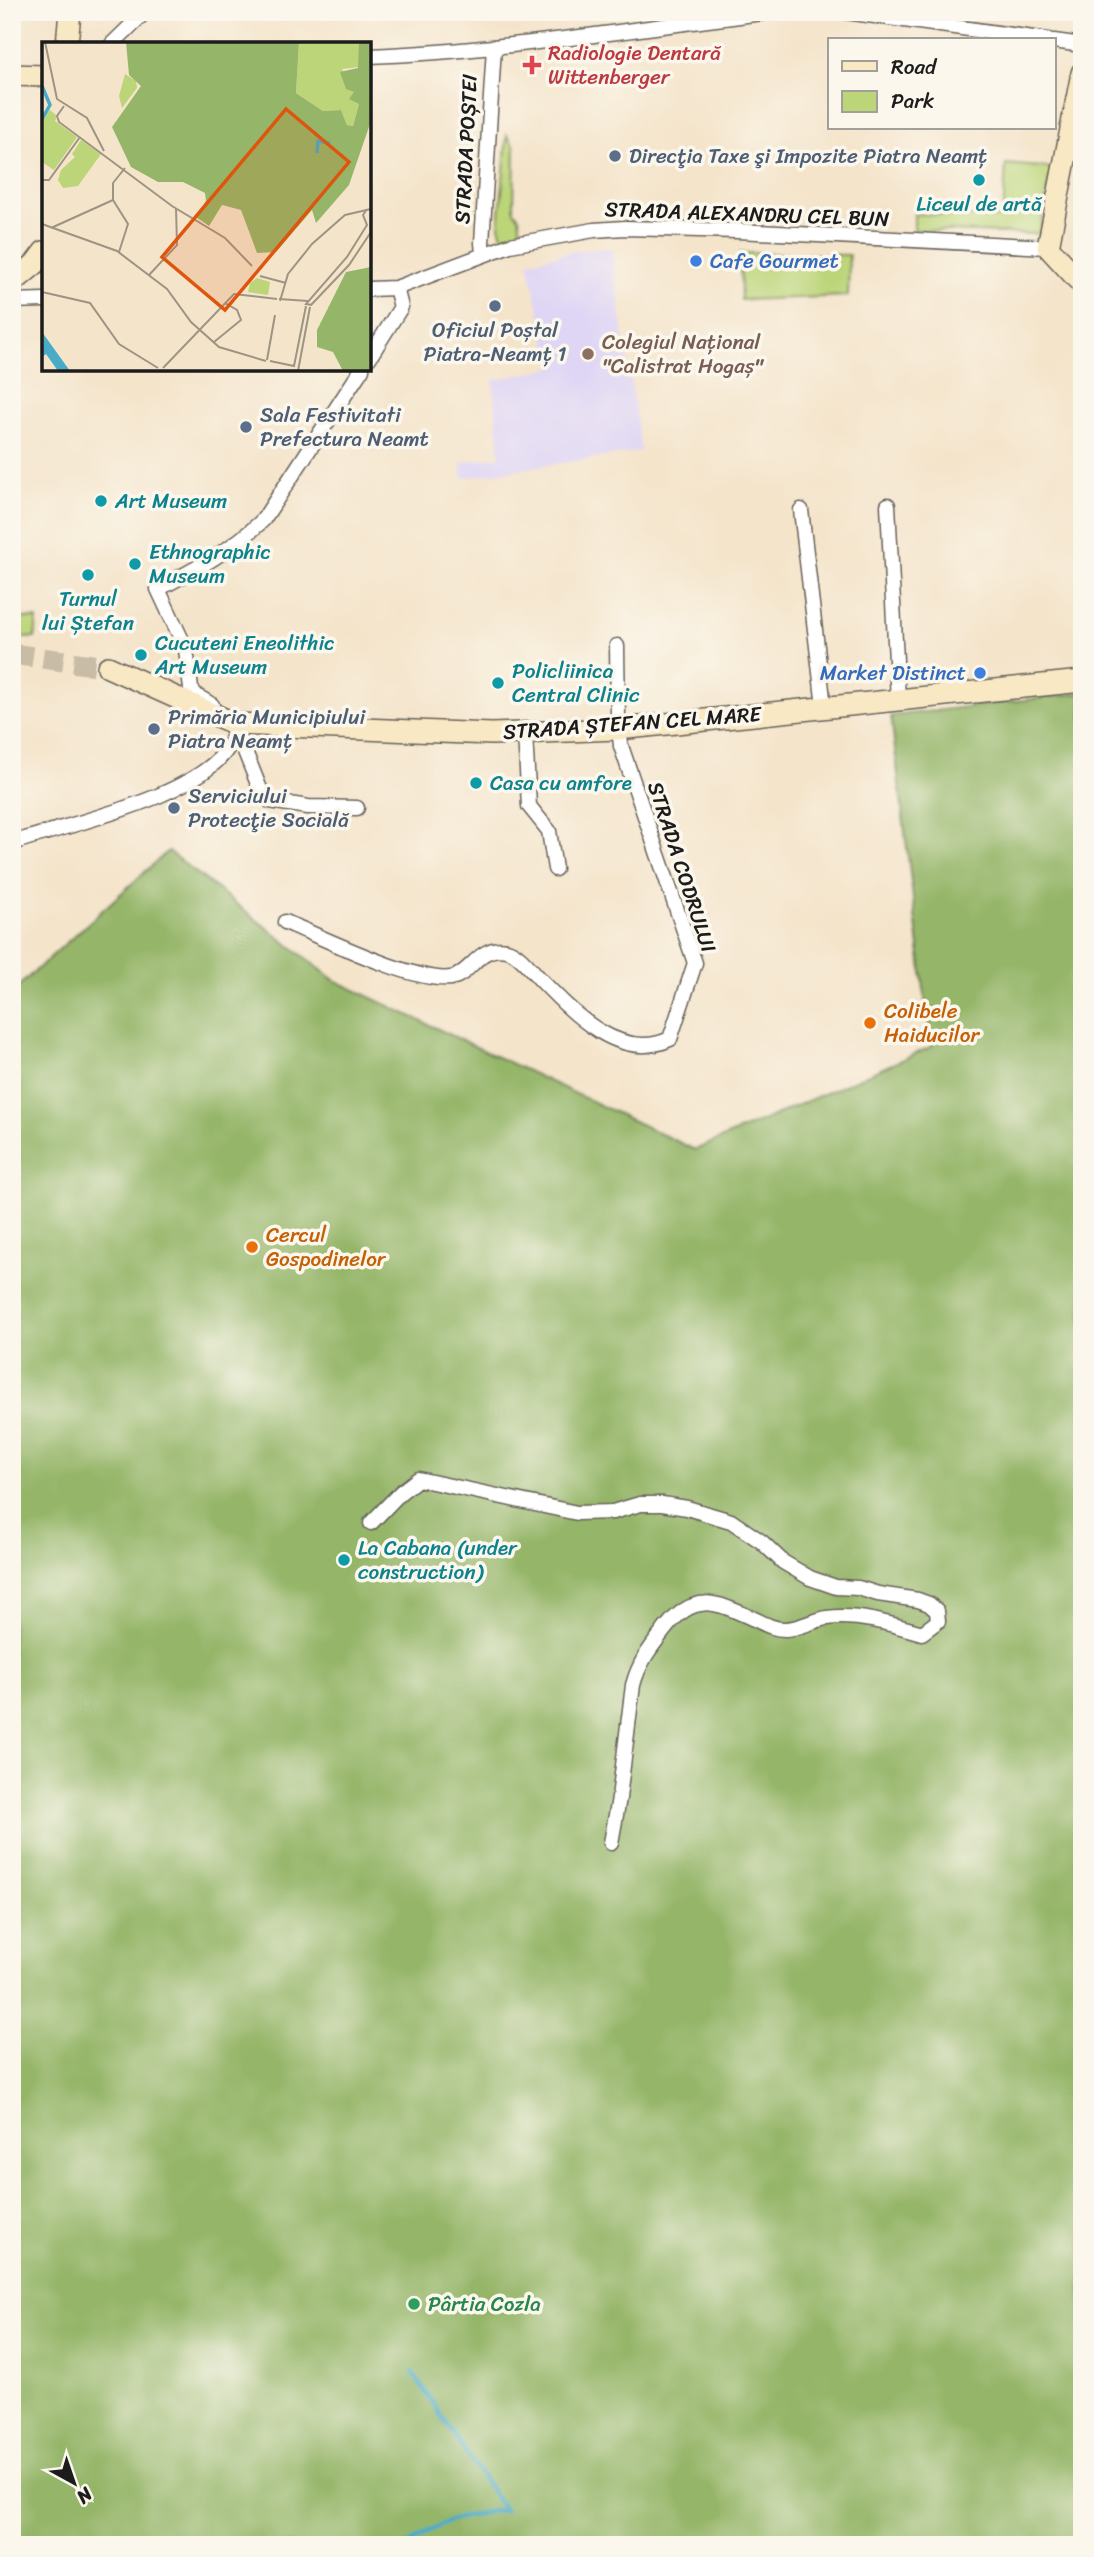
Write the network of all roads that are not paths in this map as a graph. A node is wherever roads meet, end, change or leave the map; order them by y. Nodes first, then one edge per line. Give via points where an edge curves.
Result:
1 (70, 12) edge
2 (145, 12) edge
3 (771, 12) edge
4 (846, 12) edge
5 (736, 14) edge
6 (683, 18) edge
7 (1034, 38) edge
8 (1056, 41) edge
9 (67, 42) edge
10 (114, 42) edge
11 (1082, 45) edge
12 (494, 47) junction
13 (371, 56) edge
14 (1082, 73) edge
15 (12, 75) edge
16 (42, 76) edge
17 (1048, 247) junction
18 (484, 253) junction
19 (42, 255) edge
20 (12, 283) edge
21 (1082, 284) edge
22 (396, 288) junction
23 (371, 289) edge
24 (42, 300) edge
25 (12, 301) edge
26 (371, 355) edge
27 (361, 371) edge
28 (888, 505) dead end
29 (801, 510) dead end
30 (617, 646) dead end
31 (108, 667) tunnel mouth
32 (1082, 681) edge
33 (898, 700) junction
34 (824, 708) junction
35 (231, 728) junction
36 (618, 729) junction
37 (525, 734) junction
38 (357, 807) dead end
39 (12, 843) edge
40 (555, 869) dead end
41 (285, 922) dead end
42 (371, 1523) dead end
43 (611, 1843) dead end

1 - 9 street
2 - 10 street
3 - 5 street
4 - 7 street
5 - 6 street
6 - 12 street
8 - 11 street
12 - 13 street
12 - 18 street, STRADA POȘTEI
14 - 17 street
15 - 16 street
17 - 18 street, STRADA ALEXANDRU CEL BUN via 625,228
17 - 21 street
18 - 22 street, STRADA ALEXANDRU CEL BUN
19 - 20 street
22 - 23 street, STRADA ALEXANDRU CEL BUN
22 - 26 street via 401,307
24 - 25 street
27 - 35 street via 263,520 242,541 158,589 186,649 191,689 218,709
28 - 33 street
29 - 34 street
30 - 36 street
31 - 35 street, STRADA ȘTEFAN CEL MARE
32 - 33 street, STRADA ȘTEFAN CEL MARE
33 - 34 street, STRADA ȘTEFAN CEL MARE
34 - 36 street, STRADA ȘTEFAN CEL MARE
35 - 37 street, STRADA ȘTEFAN CEL MARE
35 - 38 street via 270,801
35 - 39 street via 226,750 208,768 174,789
36 - 37 street, STRADA ȘTEFAN CEL MARE
36 - 41 street, STRADA CODRULUI via 695,963 670,1039 639,1045 591,1028 507,950 492,950 452,978 430,976
37 - 40 street via 529,806 549,831
42 - 43 street via 418,1479 577,1513 662,1504 731,1521 810,1578 836,1587 918,1600 937,1611 938,1621 922,1633 851,1618 774,1628 729,1608 701,1602 680,1612 638,1668

